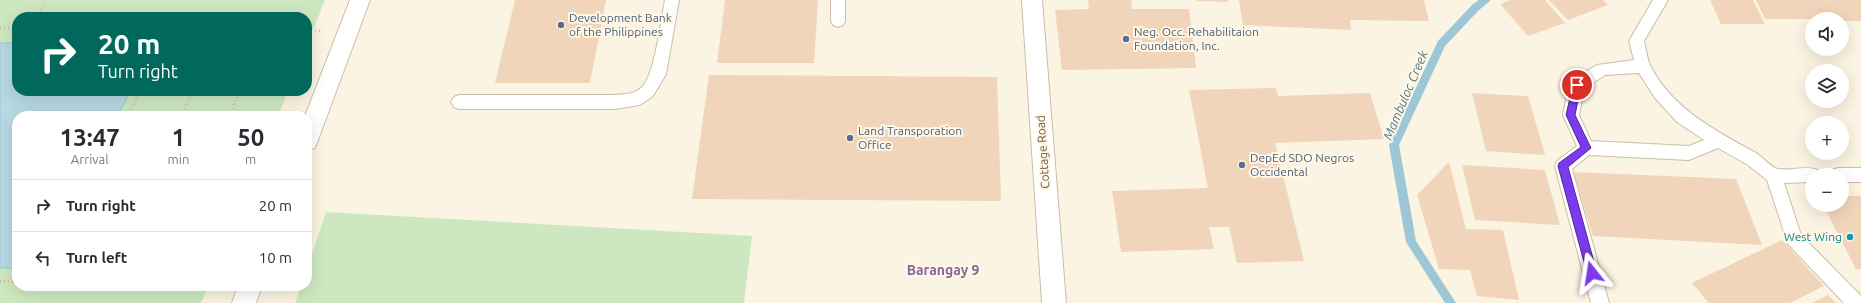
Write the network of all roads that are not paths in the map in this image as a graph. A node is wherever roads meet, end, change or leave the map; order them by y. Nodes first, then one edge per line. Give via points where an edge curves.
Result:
1 (360, 0) edge
2 (672, 0) edge
3 (838, 0) edge
4 (1032, 0) edge
5 (1661, 0) edge
6 (838, 21) dead end
7 (1643, 66) junction
8 (459, 102) dead end
9 (312, 126) edge
10 (1718, 142) junction
11 (1586, 148) junction
12 (1849, 175) edge
13 (1861, 175) edge
14 (1774, 176) junction
15 (1805, 176) edge
16 (248, 291) edge
17 (244, 303) edge
18 (1054, 303) edge
19 (1600, 303) edge
20 (1856, 303) edge

1 - 9 street
2 - 8 lane via 658,74 648,91 635,100
3 - 6 lane
4 - 18 street, Cottage Road
5 - 7 lane via 1636,40
7 - 10 lane via 1660,93 1683,117
7 - 11 lane via 1602,69 1577,85 1571,115
10 - 11 lane via 1689,153
10 - 14 lane via 1754,160
11 - 19 lane via 1563,166
12 - 13 lane
14 - 15 lane
14 - 20 lane via 1794,239
16 - 17 street

